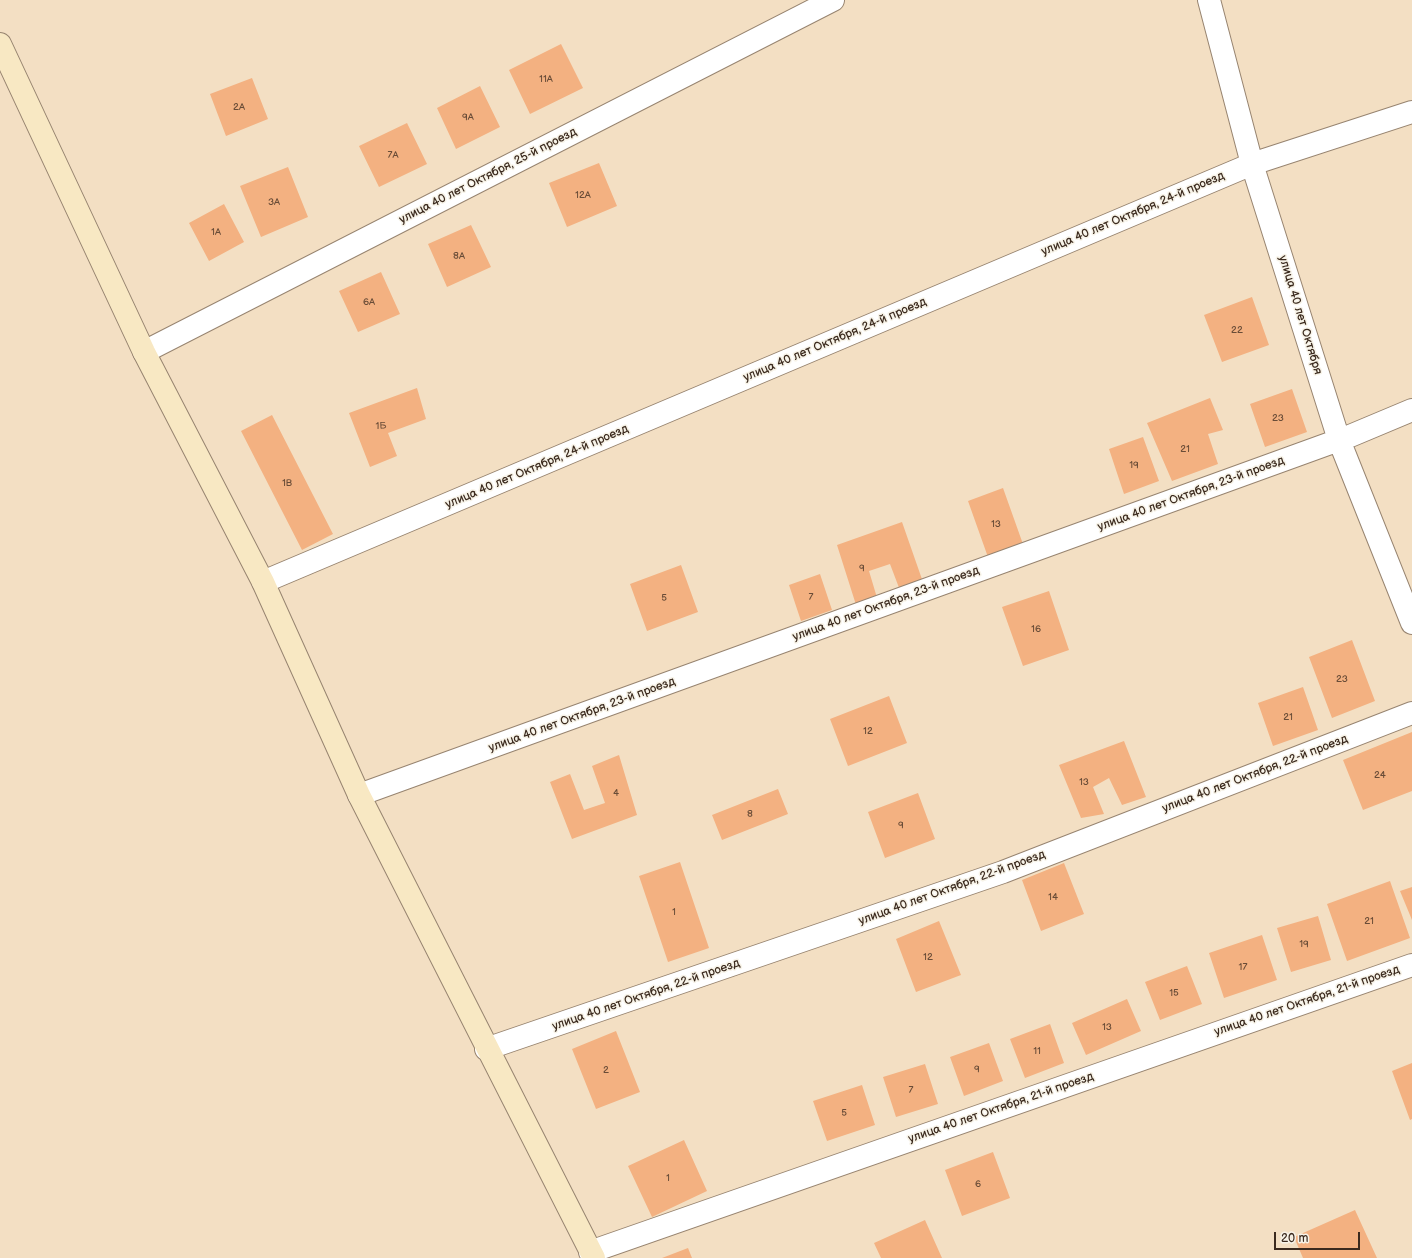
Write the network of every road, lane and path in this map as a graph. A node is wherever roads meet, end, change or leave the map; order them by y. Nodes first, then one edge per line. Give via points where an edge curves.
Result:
1 (833, 0) edge
2 (1210, 0) edge
3 (0, 44) edge
4 (1412, 112) edge
5 (1252, 164) junction
6 (144, 352) junction
7 (1412, 410) edge
8 (1339, 440) junction
9 (264, 582) junction
10 (1412, 623) edge
11 (1412, 713) edge
12 (359, 795) junction
13 (1412, 965) edge
14 (486, 1049) junction
15 (592, 1255) edge

1 - 6 street, улица 40 лет Октября, 25-й проезд
2 - 5 street, улица 40 лет Октября
3 - 6 street
4 - 5 street, улица 40 лет Октября, 24-й проезд
5 - 8 street, улица 40 лет Октября
5 - 9 street, улица 40 лет Октября, 24-й проезд
6 - 9 street
7 - 8 street, улица 40 лет Октября, 23-й проезд
8 - 10 street, улица 40 лет Октября
8 - 12 street, улица 40 лет Октября, 23-й проезд
9 - 12 street
11 - 14 street, улица 40 лет Октября, 22-й проезд via 1003,872
12 - 14 street
13 - 15 street, улица 40 лет Октября, 21-й проезд
14 - 15 street

